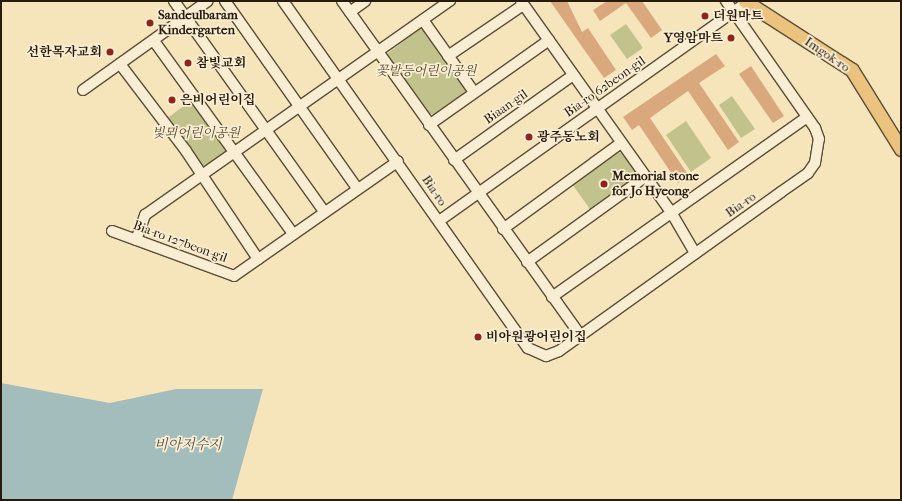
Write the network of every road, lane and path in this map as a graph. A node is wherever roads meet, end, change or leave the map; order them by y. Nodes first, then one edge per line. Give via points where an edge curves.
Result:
1 (174, 1) edge
2 (208, 1) edge
3 (225, 1) edge
4 (283, 1) edge
5 (342, 1) edge
6 (365, 1) edge
7 (450, 1) edge
8 (726, 1) edge
9 (746, 2) edge
10 (522, 3) edge
11 (350, 12) junction
12 (734, 12) junction
13 (186, 17) junction
14 (423, 20) junction
15 (549, 40) junction
16 (154, 41) junction
17 (377, 51) junction
18 (448, 56) junction
19 (120, 64) junction
20 (573, 75) junction
21 (338, 79) junction
22 (83, 90) dead end
23 (474, 92) junction
24 (298, 106) junction
25 (597, 107) junction
26 (807, 116) junction
27 (429, 124) junction
28 (266, 129) junction
29 (621, 143) junction
30 (901, 149) edge
31 (234, 152) junction
32 (454, 160) junction
33 (398, 161) junction
34 (202, 176) junction
35 (646, 178) junction
36 (358, 188) junction
37 (478, 194) junction
38 (324, 211) junction
39 (671, 212) junction
40 (439, 221) junction
41 (503, 229) junction
42 (112, 231) dead end
43 (292, 232) junction
44 (136, 240) junction
45 (695, 253) junction
46 (258, 259) junction
47 (527, 262) junction
48 (552, 297) junction
49 (580, 335) junction

1 - 13 street
2 - 13 street
3 - 24 street
4 - 21 street, Bia-ro
5 - 11 street
6 - 11 street
7 - 14 street
8 - 12 street, Bia-ro
9 - 12 street, Bia-ro 62beon-gil
9 - 30 main road, Imgok-ro via 852,70
10 - 15 street
10 - 18 street
11 - 17 street
12 - 25 street, Bia-ro 62beon-gil
12 - 26 street, Bia-ro
13 - 16 street
13 - 28 street
14 - 17 street
14 - 18 street
15 - 20 street
15 - 23 street
16 - 19 street
16 - 31 street
17 - 21 street
17 - 27 street
18 - 23 street
19 - 22 street
19 - 34 street
20 - 25 street
20 - 32 street, Biaan-gil
21 - 24 street
21 - 33 street, Bia-ro
23 - 27 street
24 - 28 street
24 - 36 street
25 - 29 street
25 - 37 street, Bia-ro 62beon-gil
26 - 39 street
26 - 45 street, Bia-ro via 819,140 819,152 808,173
27 - 32 street
28 - 31 street
28 - 38 street
29 - 35 street
29 - 41 street
31 - 34 street
31 - 43 street
32 - 37 street
33 - 36 street, Bia-ro 127beon-gil
33 - 40 street, Bia-ro
34 - 44 street via 145,215
34 - 46 street
35 - 39 street
35 - 47 street
36 - 38 street, Bia-ro 127beon-gil
37 - 40 street, Bia-ro 62beon-gil
37 - 41 street
38 - 43 street, Bia-ro 127beon-gil
39 - 45 street
39 - 48 street
40 - 49 street, Bia-ro via 533,352 553,354
41 - 47 street
42 - 44 street, Bia-ro 127beon-gil
43 - 46 street, Bia-ro 127beon-gil
44 - 46 street, Bia-ro 127beon-gil via 234,276
45 - 49 street, Bia-ro
47 - 48 street
48 - 49 street

